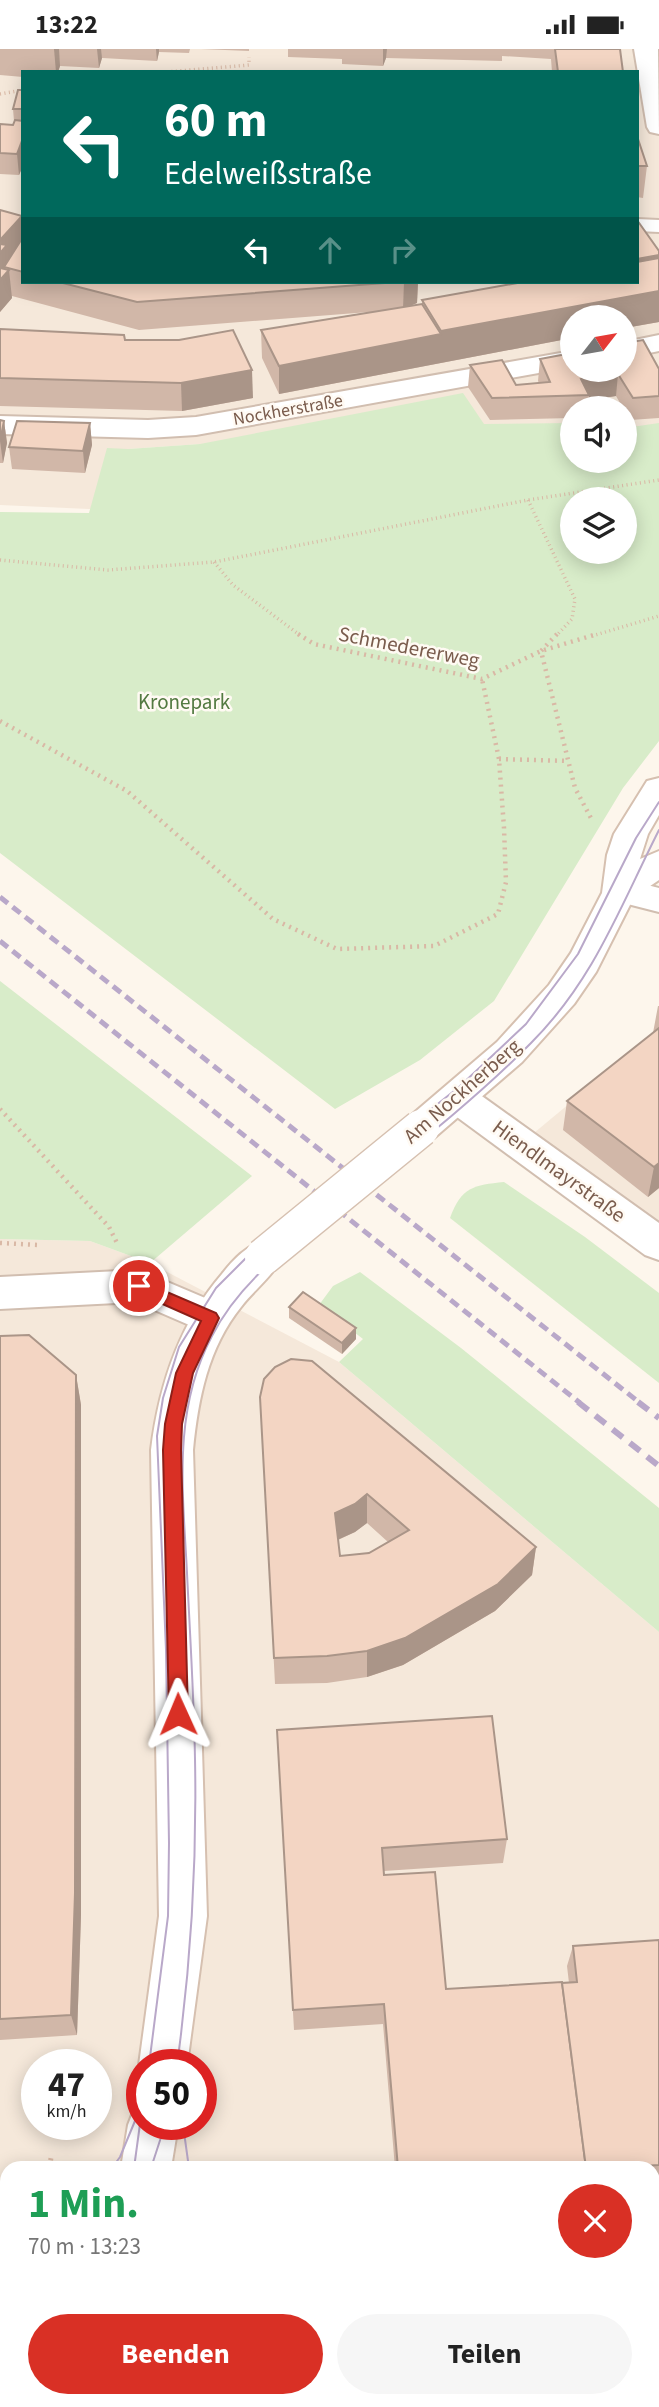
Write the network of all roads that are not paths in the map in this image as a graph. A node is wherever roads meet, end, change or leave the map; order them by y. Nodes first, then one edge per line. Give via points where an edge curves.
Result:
1 (646, 49) edge
2 (659, 127) edge
3 (639, 225) edge
4 (659, 226) edge
5 (659, 343) edge
6 (637, 347) edge
7 (560, 361) edge
8 (0, 425) edge
9 (659, 789) edge
10 (659, 863) edge
11 (620, 890) junction
12 (659, 900) edge
13 (459, 1099) junction
14 (659, 1244) edge
15 (0, 1293) edge
16 (210, 1318) junction
17 (165, 2049) edge
18 (151, 2140) edge
19 (147, 2161) edge

1 - 2 main road
3 - 4 lane
5 - 6 main road
7 - 8 main road, Nockherstraße via 196,426
9 - 11 main road, Am Nockherberg via 625,850
10 - 11 main road, Am Nockherberg
11 - 12 main road
11 - 13 main road, Am Nockherberg via 586,958 550,1010
13 - 14 main road, Hiendlmayrstraße
13 - 16 main road, Am Nockherberg, bridge via 241,1276
15 - 16 main road via 139,1286
16 - 17 main road, Am Nockherberg via 185,1373 172,1450 183,1916
18 - 19 main road

